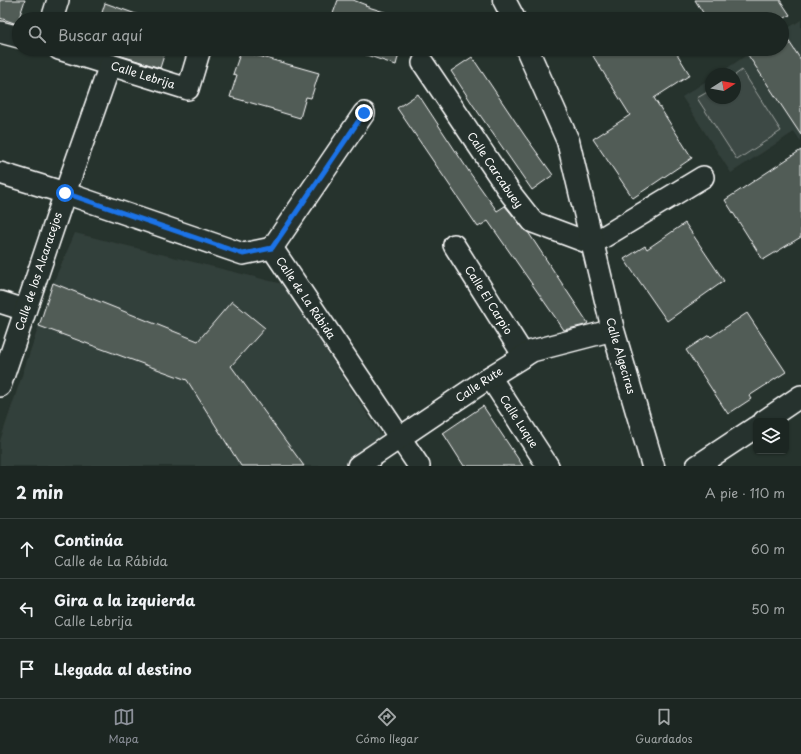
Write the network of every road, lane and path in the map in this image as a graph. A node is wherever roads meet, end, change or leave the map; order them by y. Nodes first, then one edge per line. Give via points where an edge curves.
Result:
1 (58, 0) edge
2 (504, 0) edge
3 (54, 12) edge
4 (510, 12) edge
5 (0, 32) edge
6 (12, 35) edge
7 (81, 56) edge
8 (198, 56) edge
9 (530, 56) edge
10 (423, 63) dead end
11 (110, 65) junction
12 (364, 113) dead end
13 (0, 172) edge
14 (703, 177) dead end
15 (65, 193) junction
16 (592, 244) junction
17 (454, 245) dead end
18 (272, 248) junction
19 (0, 302) edge
20 (26, 310) junction
21 (613, 330) junction
22 (524, 356) junction
23 (490, 377) junction
24 (0, 386) edge
25 (801, 396) edge
26 (768, 418) edge
27 (753, 429) edge
28 (400, 437) junction
29 (358, 466) edge
30 (419, 466) edge
31 (548, 466) edge
32 (653, 466) edge
33 (697, 466) edge

1 - 3 street
2 - 4 street
5 - 6 street
7 - 11 street, Calle Lebrija
8 - 11 street, Calle Lebrija via 188,89
9 - 16 street, Calle Algeciras via 568,141
10 - 16 street, Calle Carcabuey via 511,194 533,222
11 - 15 street, Calle de los Alcaracejos
12 - 18 street
13 - 15 street, Calle de La Rábida
14 - 16 street
15 - 18 street, Calle de La Rábida via 243,254
15 - 20 street, Calle de los Alcaracejos
16 - 21 street, Calle Algeciras
17 - 22 street, Calle El Carpio
18 - 28 street, Calle de La Rábida
19 - 20 street
20 - 24 street, Calle de los Alcaracejos
21 - 22 street, Calle Rute via 532,351
21 - 32 street, Calle Algeciras
22 - 23 street, Calle Rute
23 - 28 street, Calle Rute
23 - 31 street, Calle Luque
25 - 26 street
27 - 33 street
28 - 29 street, Calle Rute
28 - 30 street, Calle de La Rábida

